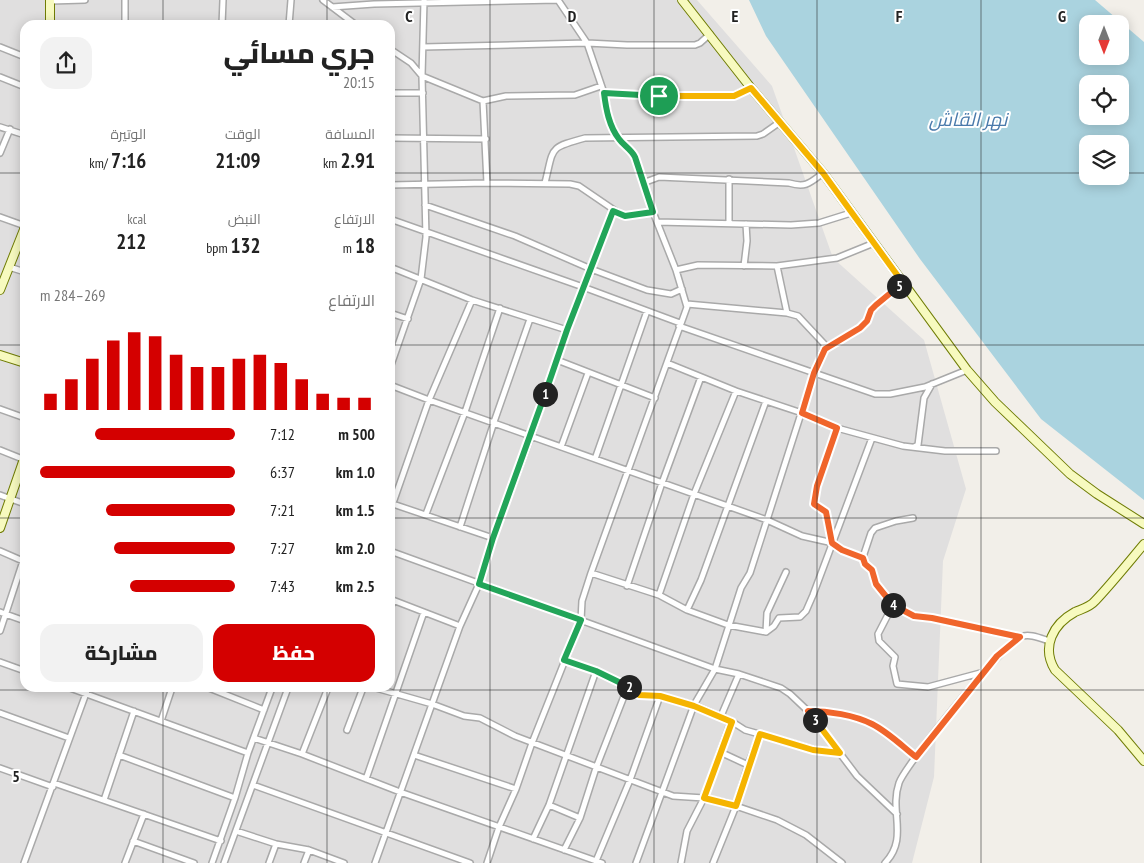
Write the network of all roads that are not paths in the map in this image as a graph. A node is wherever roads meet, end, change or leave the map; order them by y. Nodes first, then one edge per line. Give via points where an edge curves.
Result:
1 (50, 0) edge
2 (85, 0) edge
3 (125, 0) edge
4 (223, 0) edge
5 (291, 0) edge
6 (323, 0) edge
7 (558, 0) edge
8 (682, 0) edge
9 (424, 1) edge
10 (374, 2) edge
11 (332, 7) junction
12 (50, 20) edge
13 (125, 20) edge
14 (222, 20) edge
15 (289, 20) edge
16 (349, 20) edge
17 (710, 34) junction
18 (586, 42) junction
19 (423, 47) junction
20 (1, 48) edge
21 (395, 52) edge
22 (0, 54) edge
23 (20, 55) edge
24 (422, 76) junction
25 (0, 77) edge
26 (20, 84) edge
27 (601, 86) junction
28 (751, 88) junction
29 (395, 93) edge
30 (423, 93) junction
31 (604, 93) junction
32 (483, 101) junction
33 (780, 122) junction
34 (0, 127) edge
35 (10, 129) junction
36 (20, 133) edge
37 (395, 138) edge
38 (423, 138) junction
39 (618, 138) junction
40 (486, 139) junction
41 (0, 153) edge
42 (823, 173) junction
43 (729, 179) junction
44 (486, 183) junction
45 (545, 183) junction
46 (643, 183) junction
47 (395, 184) edge
48 (424, 185) junction
49 (425, 205) junction
50 (613, 211) junction
51 (653, 212) junction
52 (851, 213) junction
53 (0, 217) edge
54 (395, 221) edge
55 (657, 222) junction
56 (729, 223) junction
57 (20, 224) edge
58 (746, 224) junction
59 (427, 232) junction
60 (20, 239) edge
61 (874, 243) junction
62 (744, 266) junction
63 (777, 266) junction
64 (9, 267) junction
65 (395, 269) edge
66 (591, 269) junction
67 (20, 270) edge
68 (676, 270) junction
69 (421, 279) junction
70 (903, 283) junction
71 (583, 287) junction
72 (682, 289) junction
73 (0, 290) edge
74 (472, 300) junction
75 (687, 304) junction
76 (500, 308) junction
77 (647, 311) junction
78 (787, 313) junction
79 (395, 315) edge
80 (408, 319) junction
81 (530, 319) junction
82 (680, 324) junction
83 (567, 330) junction
84 (827, 347) junction
85 (395, 351) edge
86 (0, 354) edge
87 (557, 360) junction
88 (20, 361) edge
89 (667, 363) junction
90 (967, 370) junction
91 (588, 373) junction
92 (814, 373) junction
93 (701, 377) junction
94 (932, 383) junction
95 (621, 385) junction
96 (395, 387) edge
97 (736, 390) junction
98 (655, 398) junction
99 (429, 400) junction
100 (766, 401) junction
101 (0, 409) edge
102 (465, 412) junction
103 (802, 413) junction
104 (20, 416) edge
105 (494, 422) junction
106 (837, 428) junction
107 (531, 436) junction
108 (872, 438) junction
109 (561, 447) junction
110 (914, 447) junction
111 (0, 450) edge
112 (996, 450) dead end
113 (20, 458) edge
114 (595, 459) junction
115 (20, 470) edge
116 (628, 471) junction
117 (662, 483) junction
118 (395, 492) edge
119 (694, 494) junction
120 (0, 495) edge
121 (10, 499) junction
122 (20, 502) edge
123 (395, 504) edge
124 (728, 507) junction
125 (426, 514) junction
126 (914, 518) dead end
127 (767, 520) junction
128 (1144, 524) edge
129 (460, 527) junction
130 (0, 528) edge
131 (493, 538) junction
132 (832, 543) junction
133 (1144, 544) edge
134 (0, 551) edge
135 (395, 553) edge
136 (863, 558) junction
137 (20, 559) edge
138 (20, 571) edge
139 (786, 572) dead end
140 (591, 573) junction
141 (479, 584) junction
142 (627, 586) junction
143 (659, 596) junction
144 (395, 601) edge
145 (893, 605) junction
146 (687, 610) junction
147 (424, 612) junction
148 (3, 613) edge
149 (20, 619) edge
150 (581, 620) junction
151 (460, 626) junction
152 (728, 626) junction
153 (0, 631) edge
154 (766, 632) junction
155 (1020, 637) junction
156 (1049, 641) junction
157 (564, 660) junction
158 (0, 662) edge
159 (20, 669) edge
160 (715, 669) junction
161 (596, 671) junction
162 (984, 672) junction
163 (739, 674) junction
164 (628, 686) junction
165 (86, 692) edge
166 (91, 692) edge
167 (171, 692) edge
168 (219, 692) edge
169 (271, 692) edge
170 (287, 692) edge
171 (326, 692) edge
172 (361, 692) edge
173 (388, 692) edge
174 (397, 695) junction
175 (660, 696) junction
176 (432, 704) junction
177 (694, 706) junction
178 (264, 710) junction
179 (134, 711) junction
180 (808, 711) junction
181 (0, 713) edge
182 (721, 716) junction
183 (161, 721) junction
184 (732, 722) junction
185 (347, 730) dead end
186 (760, 734) junction
187 (69, 738) junction
188 (254, 738) junction
189 (268, 742) junction
190 (532, 743) junction
191 (720, 752) junction
192 (248, 753) junction
193 (840, 753) junction
194 (302, 754) junction
195 (119, 755) junction
196 (414, 755) junction
197 (566, 756) junction
198 (916, 757) junction
199 (1144, 761) edge
200 (748, 765) junction
201 (0, 768) edge
202 (596, 768) junction
203 (366, 779) junction
204 (630, 780) junction
205 (54, 785) junction
206 (253, 785) junction
207 (516, 789) junction
208 (400, 792) junction
209 (663, 793) junction
210 (235, 798) junction
211 (704, 798) junction
212 (104, 800) junction
213 (549, 805) junction
214 (736, 806) junction
215 (144, 814) junction
216 (896, 814) junction
217 (580, 818) junction
218 (499, 827) junction
219 (236, 831) junction
220 (386, 833) junction
221 (533, 839) junction
222 (133, 841) junction
223 (221, 841) junction
224 (276, 844) junction
225 (309, 850) junction
226 (564, 850) junction
227 (341, 862) edge
228 (599, 862) edge
229 (24, 863) edge
230 (124, 863) edge
231 (194, 863) edge
232 (212, 863) edge
233 (224, 863) edge
234 (269, 863) edge
235 (304, 863) edge
236 (375, 863) edge
237 (470, 863) edge
238 (487, 863) edge
239 (636, 863) edge
240 (681, 863) edge
241 (713, 863) edge
242 (842, 863) edge
243 (885, 863) edge

1 - 2 street
1 - 12 main road
3 - 13 street
4 - 14 street
5 - 15 street
6 - 11 street
7 - 9 street
7 - 18 street
8 - 17 main road
9 - 10 street
9 - 19 street
10 - 11 street
11 - 16 street
17 - 18 street via 695,45
17 - 28 main road
18 - 19 street
18 - 27 street
19 - 24 street
20 - 22 street
20 - 23 street
21 - 24 street via 412,63
24 - 30 street
24 - 32 street
25 - 26 street
27 - 31 street
27 - 32 street via 574,95 506,96
28 - 31 street via 734,96
28 - 33 main road
29 - 30 street
30 - 38 street
31 - 39 street via 609,118
32 - 40 street
33 - 39 street via 757,136
33 - 42 main road
34 - 35 street
35 - 36 street
35 - 41 street
37 - 38 street
38 - 40 street
38 - 48 street
39 - 45 street via 591,137 557,147
39 - 46 street via 632,152
40 - 44 street
42 - 43 street via 809,184 799,186
42 - 52 main road
43 - 46 street via 659,177
43 - 56 street
44 - 45 street
44 - 48 street
45 - 50 street via 574,184
46 - 51 street
47 - 48 street
48 - 49 street
49 - 59 street
49 - 66 street via 514,236
50 - 51 street via 625,216
50 - 66 street
51 - 55 street
52 - 58 street via 819,223
52 - 61 main road
53 - 57 street
54 - 59 street
55 - 56 street
55 - 68 street
56 - 58 street
58 - 62 street
59 - 69 street
59 - 71 street
60 - 64 main road
61 - 63 street via 836,258
61 - 70 main road
62 - 63 street
62 - 68 street via 698,265
63 - 78 street
64 - 67 street
64 - 73 main road
65 - 69 street
66 - 71 street
66 - 72 street via 647,290 670,294
68 - 72 street
69 - 74 street
69 - 80 street
70 - 84 street via 871,310 860,328
70 - 90 main road
71 - 77 street
71 - 83 street
72 - 75 street
74 - 76 street
74 - 99 street
75 - 78 street
75 - 82 street
76 - 81 street
76 - 102 street
77 - 82 street
77 - 95 street
78 - 84 street via 798,316
79 - 80 street
80 - 85 street
81 - 83 street
81 - 105 street
82 - 89 street
82 - 92 street
83 - 87 street
84 - 92 street
86 - 88 main road
87 - 91 street
87 - 107 street
89 - 93 street
89 - 98 street
90 - 94 street
90 - 128 main road via 1064,469
91 - 95 street
91 - 109 street
92 - 94 street via 875,394 910,391
92 - 103 street
93 - 97 street
93 - 117 street
94 - 110 street via 924,398 918,445
95 - 98 street
95 - 114 street
96 - 99 street
97 - 100 street
97 - 119 street
98 - 116 street
99 - 102 street
99 - 118 street
100 - 103 street
100 - 124 street
101 - 104 street
102 - 105 street
102 - 125 street
103 - 106 street
103 - 127 street
105 - 107 street
105 - 129 street
106 - 108 street
106 - 132 street via 814,504 826,512
107 - 109 street
107 - 131 street
108 - 110 street
108 - 132 street
109 - 114 street
110 - 112 street via 945,451
111 - 113 street
114 - 116 street
115 - 121 main road
116 - 117 street
116 - 140 street
117 - 119 street
117 - 142 street
119 - 124 street
119 - 143 street
120 - 121 street
121 - 122 street
121 - 130 main road
123 - 125 street
124 - 127 street
124 - 146 street
125 - 129 street
126 - 136 street via 875,528
127 - 132 street via 802,536
127 - 152 street
129 - 131 street
131 - 141 street
132 - 136 street
132 - 154 street via 803,614 779,618
133 - 156 main road via 1094,603 1062,621
134 - 137 street
135 - 141 street
136 - 145 street via 872,570 876,584
138 - 148 street
139 - 154 street via 767,613
140 - 142 street
140 - 150 street via 582,601
141 - 150 street
141 - 151 street
142 - 143 street
143 - 146 street
144 - 147 street
145 - 155 street via 914,616
145 - 162 street via 878,634 880,641 895,656 893,666 897,684 928,687
146 - 152 street
147 - 151 street
147 - 174 street
148 - 149 street
148 - 153 street
150 - 157 street
150 - 160 street
151 - 176 street
152 - 154 street
152 - 160 street
155 - 156 street
155 - 162 street
156 - 199 main road via 1049,656 1055,670
157 - 161 street
157 - 190 street
158 - 159 street
160 - 163 street
160 - 177 street
161 - 164 street
161 - 197 street
162 - 198 street
163 - 180 street via 781,688
163 - 182 street
164 - 175 street via 639,695
164 - 202 street
165 - 187 street
166 - 179 street
167 - 183 street
168 - 178 street
169 - 178 street
170 - 189 street
171 - 194 street
172 - 185 street
173 - 174 street
174 - 176 street
174 - 203 street
175 - 177 street
175 - 204 street
176 - 190 street via 464,716 480,718
176 - 196 street
177 - 182 street
177 - 209 street
178 - 188 street
179 - 183 street
179 - 195 street
180 - 193 street
180 - 198 street via 864,721
181 - 187 street
182 - 184 street
183 - 192 street
184 - 186 street
184 - 191 street
186 - 193 street via 813,750
186 - 200 street
187 - 205 street
188 - 189 street
188 - 192 street
189 - 194 street
189 - 206 street
190 - 197 street
190 - 207 street
191 - 200 street
191 - 211 street
192 - 210 street
193 - 216 street via 857,776
194 - 203 street
195 - 210 street
195 - 212 street
196 - 207 street
196 - 208 street
197 - 202 street
197 - 213 street
198 - 216 street via 899,782
200 - 214 street
201 - 205 street
202 - 204 street
202 - 217 street
203 - 208 street
204 - 209 street
204 - 228 street
205 - 212 street
205 - 229 street
206 - 219 street
206 - 220 street
207 - 218 street
208 - 218 street
208 - 220 street
209 - 211 street
209 - 239 street
210 - 223 street
211 - 214 street
211 - 240 street via 687,831
212 - 215 street
213 - 217 street
213 - 221 street
214 - 241 street
214 - 242 street via 790,826
215 - 222 street
215 - 223 street
216 - 243 street via 897,842
217 - 226 street
218 - 221 street
218 - 238 street
219 - 224 street
219 - 233 street
220 - 236 street
220 - 237 street
221 - 226 street
222 - 230 street
222 - 231 street
223 - 232 street
224 - 225 street
224 - 234 street
225 - 227 street
225 - 235 street
226 - 228 street

